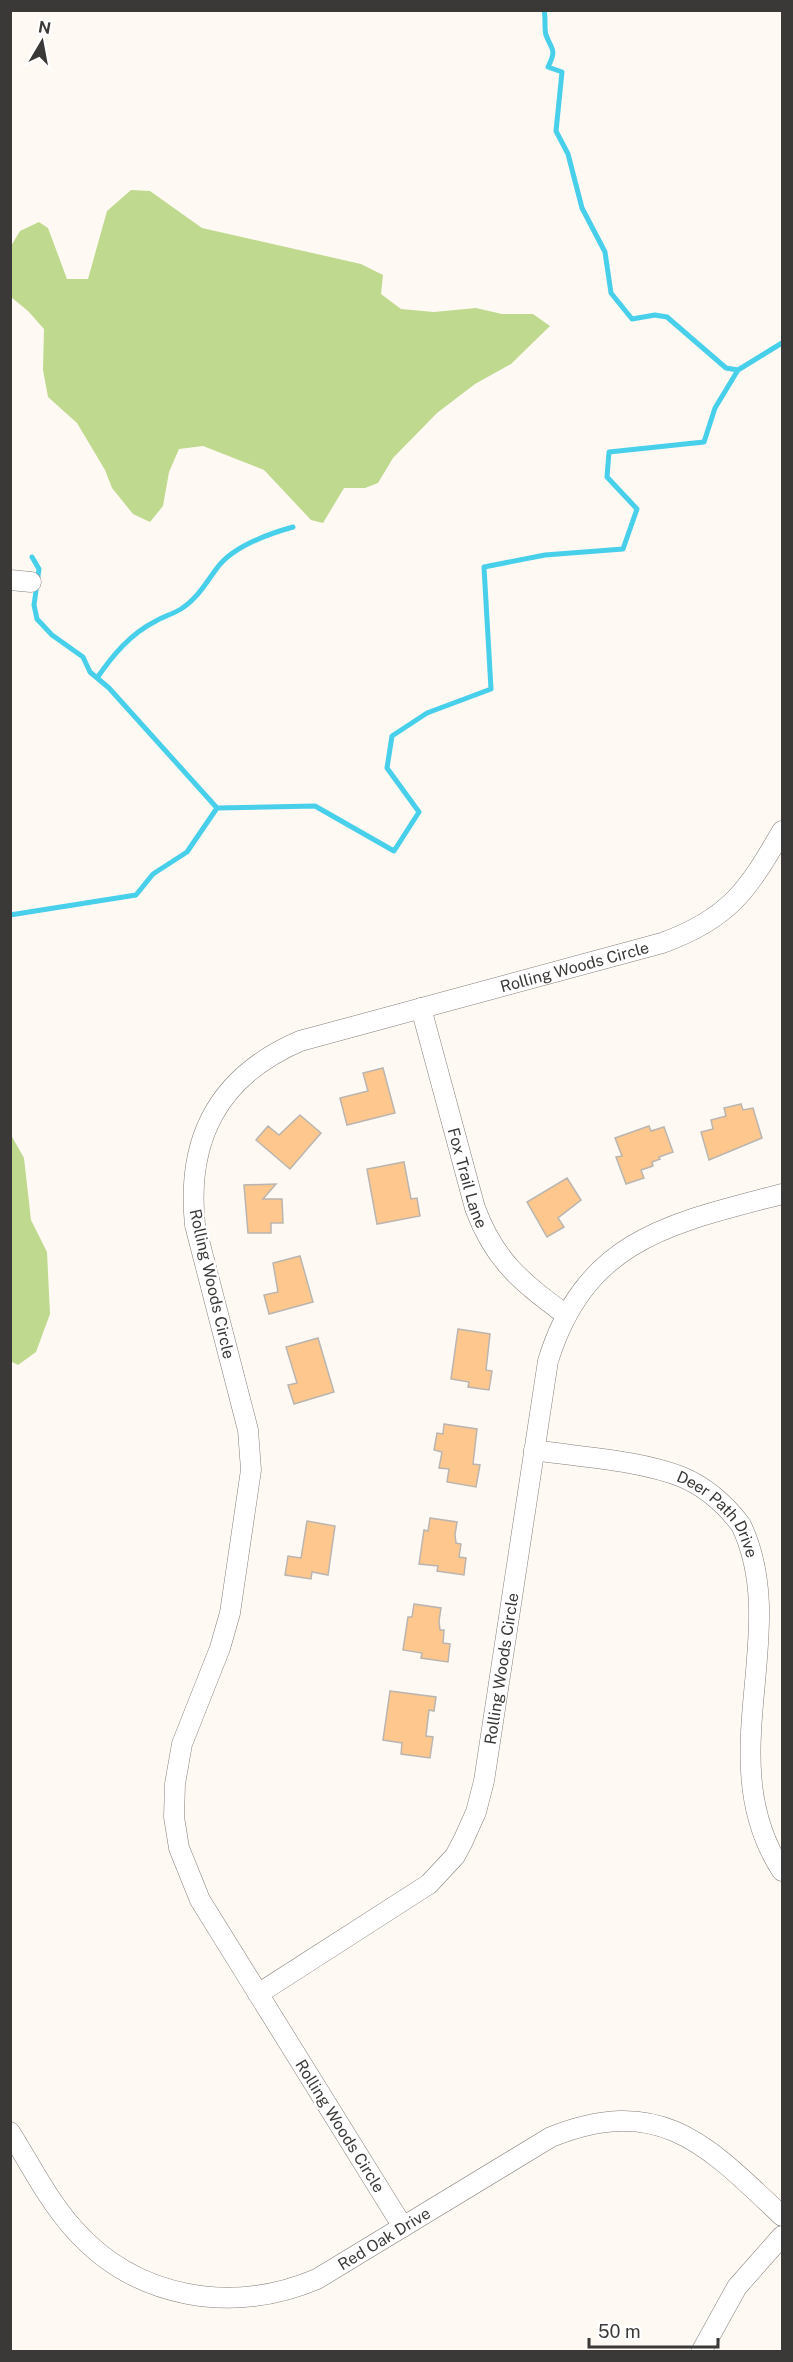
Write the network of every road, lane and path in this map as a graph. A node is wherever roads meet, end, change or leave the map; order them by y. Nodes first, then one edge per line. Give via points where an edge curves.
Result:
1 (10, 580) edge
2 (32, 582) dead end
3 (779, 844) edge
4 (421, 1008) junction
5 (783, 1194) edge
6 (566, 1315) junction
7 (534, 1450) junction
8 (783, 1871) edge
9 (258, 1994) junction
10 (10, 2132) edge
11 (783, 2216) edge
12 (403, 2227) junction
13 (783, 2236) edge
14 (701, 2352) edge

1 - 2 street
3 - 4 street, Rolling Woods Circle via 738,899 690,933 662,944
4 - 6 street, Fox Trail Lane via 484,1234 513,1274
4 - 9 street, Rolling Woods Circle via 300,1041 259,1062 216,1108 201,1139 194,1167 195,1225 248,1430 251,1470 230,1613 182,1744 174,1817 191,1883
5 - 6 street, Rolling Woods Circle via 691,1218 654,1233 600,1270
6 - 7 street, Rolling Woods Circle via 548,1361
7 - 8 street, Deer Path Drive via 655,1469 685,1478 719,1500 748,1533 768,1575 775,1603 775,1644 756,1781 762,1823
7 - 9 street, Rolling Woods Circle via 484,1781 464,1841 443,1870 415,1895
9 - 12 street, Rolling Woods Circle
10 - 12 street, Red Oak Drive via 59,2210 90,2246 126,2272 172,2291 236,2299 294,2289
11 - 12 street, Red Oak Drive via 703,2145 665,2128 623,2121 589,2124 551,2137
13 - 14 street via 736,2287

